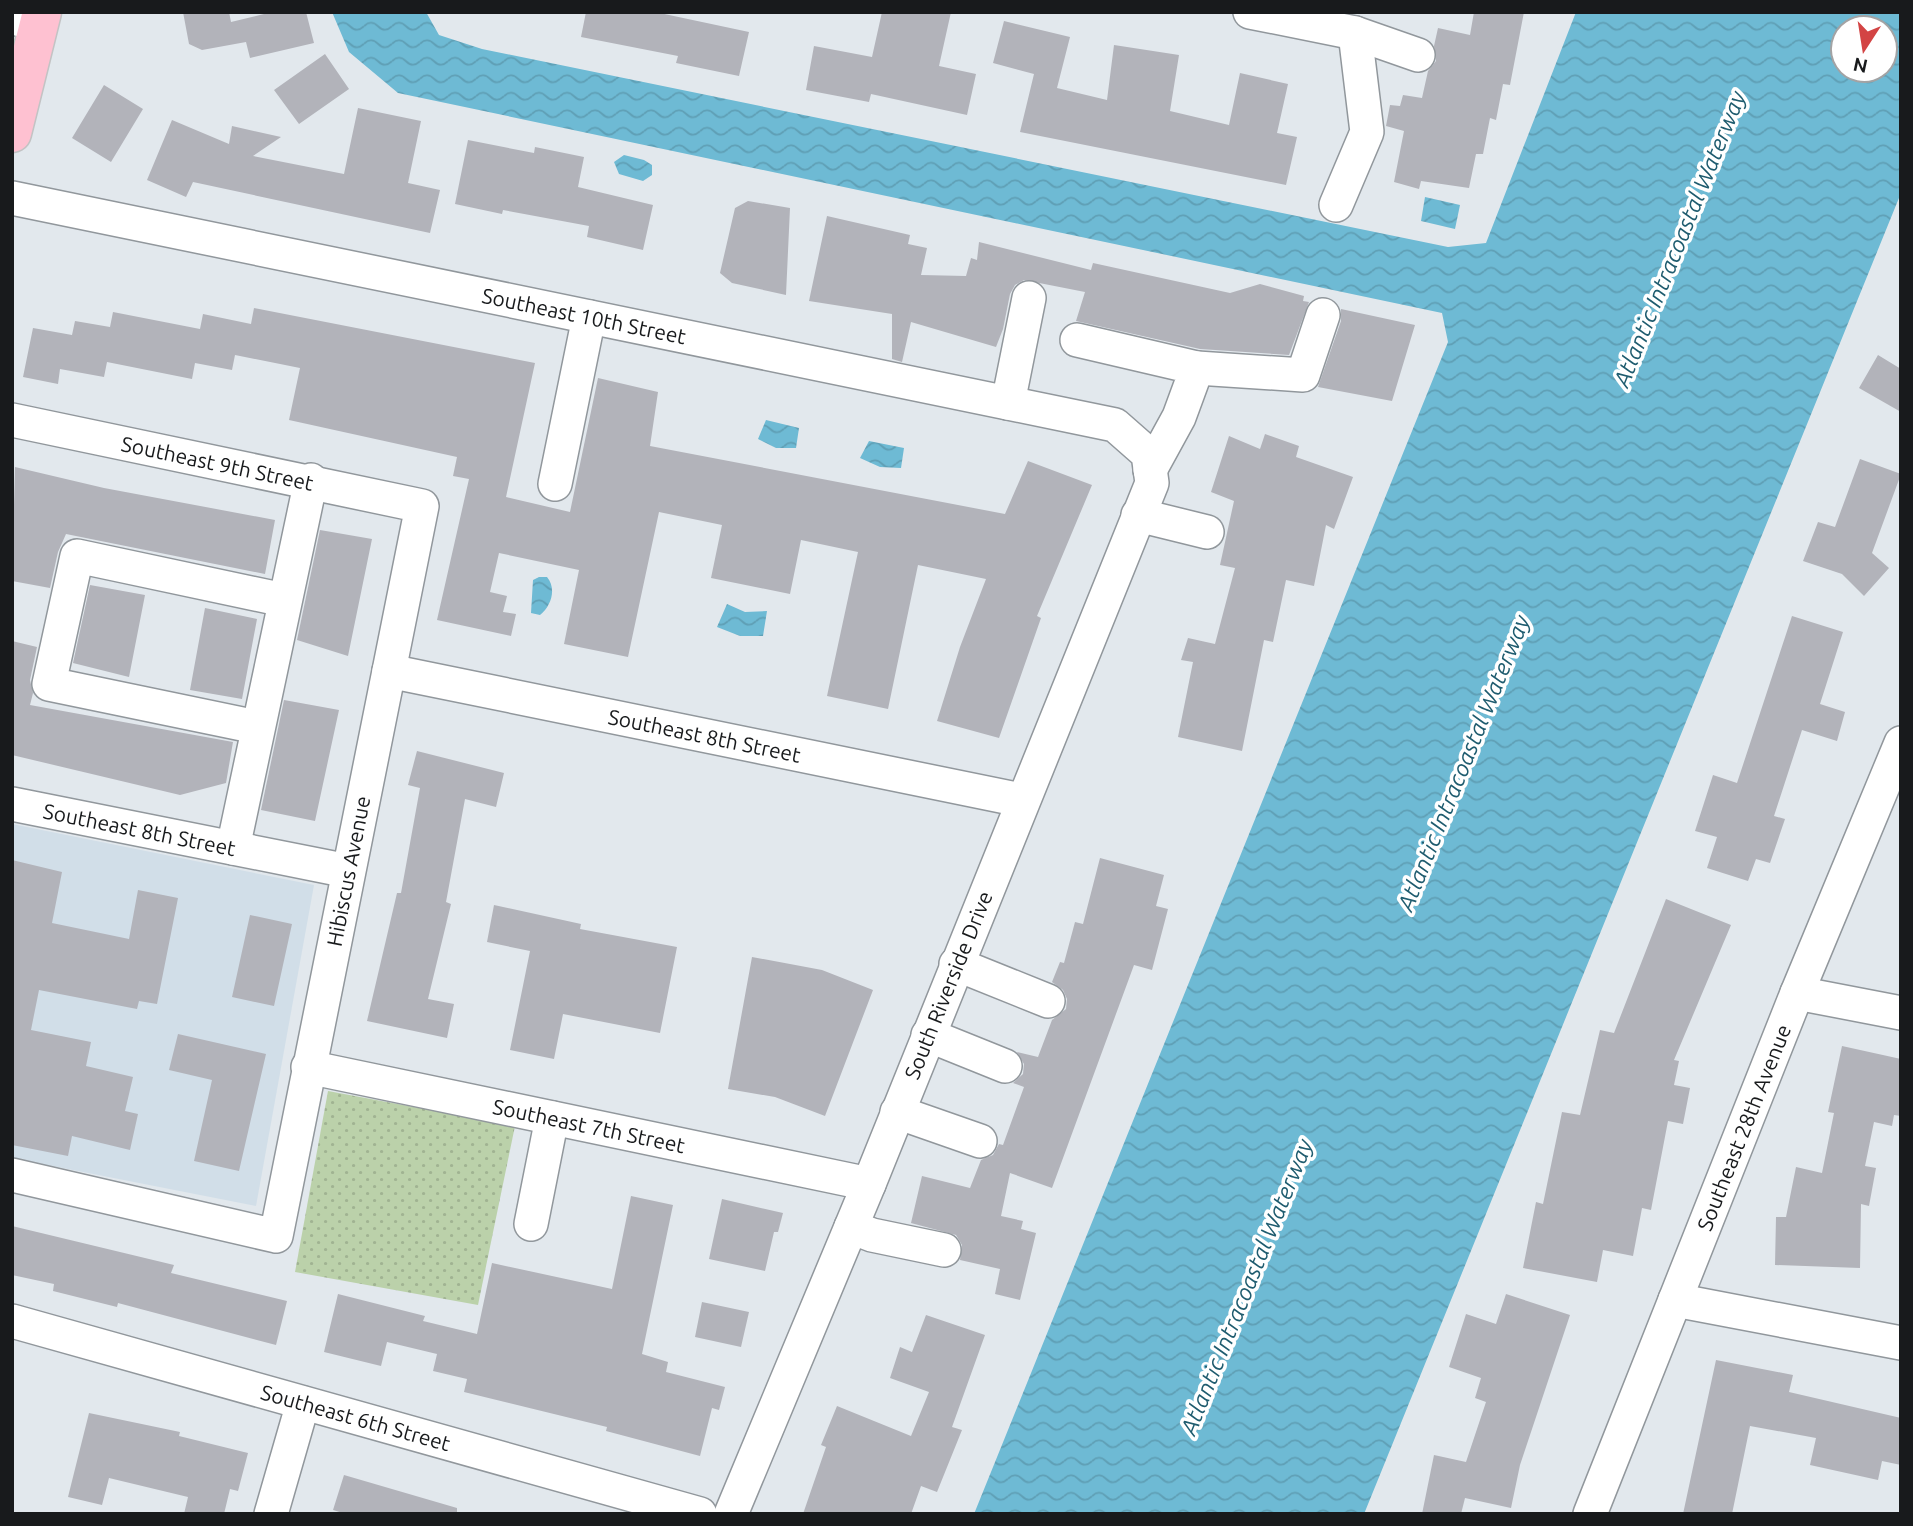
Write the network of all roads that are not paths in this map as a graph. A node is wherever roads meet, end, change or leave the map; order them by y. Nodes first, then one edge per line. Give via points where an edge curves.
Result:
1 (1250, 12) edge
2 (31, 18) edge
3 (1360, 23) edge
4 (1418, 55) dead end
5 (12, 133) edge
6 (12, 198) edge
7 (1336, 205) dead end
8 (1029, 299) dead end
9 (1323, 315) dead end
10 (589, 317) junction
11 (1077, 340) dead end
12 (1197, 368) junction
13 (1008, 403) junction
14 (12, 420) edge
15 (1149, 462) junction
16 (311, 480) junction
17 (555, 484) dead end
18 (422, 506) joint
19 (1138, 515) junction
20 (1207, 531) dead end
21 (284, 600) junction
22 (388, 671) junction
23 (257, 727) junction
24 (1901, 743) edge
25 (1021, 800) junction
26 (12, 804) edge
27 (233, 848) junction
28 (348, 871) junction
29 (956, 964) junction
30 (1797, 993) junction
31 (1048, 1002) dead end
32 (1901, 1013) edge
33 (928, 1035) junction
34 (1005, 1066) dead end
35 (308, 1067) junction
36 (897, 1112) junction
37 (552, 1118) junction
38 (980, 1141) dead end
39 (12, 1175) edge
40 (869, 1184) junction
41 (531, 1224) dead end
42 (851, 1227) junction
43 (944, 1250) dead end
44 (1675, 1300) junction
45 (12, 1321) edge
46 (1901, 1343) edge
47 (303, 1404) junction
48 (271, 1514) edge
49 (700, 1514) edge
50 (731, 1514) edge
51 (1590, 1514) edge

1 - 3 street
2 - 5 main road
3 - 4 street
3 - 7 street via 1367,132
6 - 10 street, Southeast 10th Street
8 - 13 street
9 - 12 street via 1303,375
10 - 13 street, Southeast 10th Street
10 - 17 street
11 - 12 street
12 - 15 street, South Riverside Drive via 1179,416
13 - 15 street, Southeast 10th Street via 1115,425
14 - 16 street, Southeast 9th Street
15 - 19 street, South Riverside Drive via 1152,482
16 - 18 street, Southeast 9th Street
16 - 21 street
18 - 22 street, Hibiscus Avenue
19 - 20 street
19 - 25 street, South Riverside Drive
21 - 23 street
21 - 23 street via 77,556 49,684
22 - 25 street, Southeast 8th Street
22 - 28 street, Hibiscus Avenue
23 - 27 street
24 - 30 street, Southeast 28th Avenue
25 - 29 street, South Riverside Drive
26 - 27 street, Southeast 8th Street
27 - 28 street, Southeast 8th Street
28 - 35 street, Hibiscus Avenue
29 - 31 street
29 - 33 street, South Riverside Drive
30 - 32 street
30 - 44 street, Southeast 28th Avenue
33 - 34 street
33 - 36 street, South Riverside Drive
35 - 37 street, Southeast 7th Street
35 - 39 street, Hibiscus Avenue via 276,1236
36 - 38 street
36 - 40 street, South Riverside Drive
37 - 40 street, Southeast 7th Street
37 - 41 street
40 - 42 street, South Riverside Drive
42 - 43 street
42 - 50 street, South Riverside Drive
44 - 46 street
44 - 51 street, Southeast 28th Avenue
45 - 47 street, Southeast 6th Street
47 - 48 street
47 - 49 street, Southeast 6th Street

